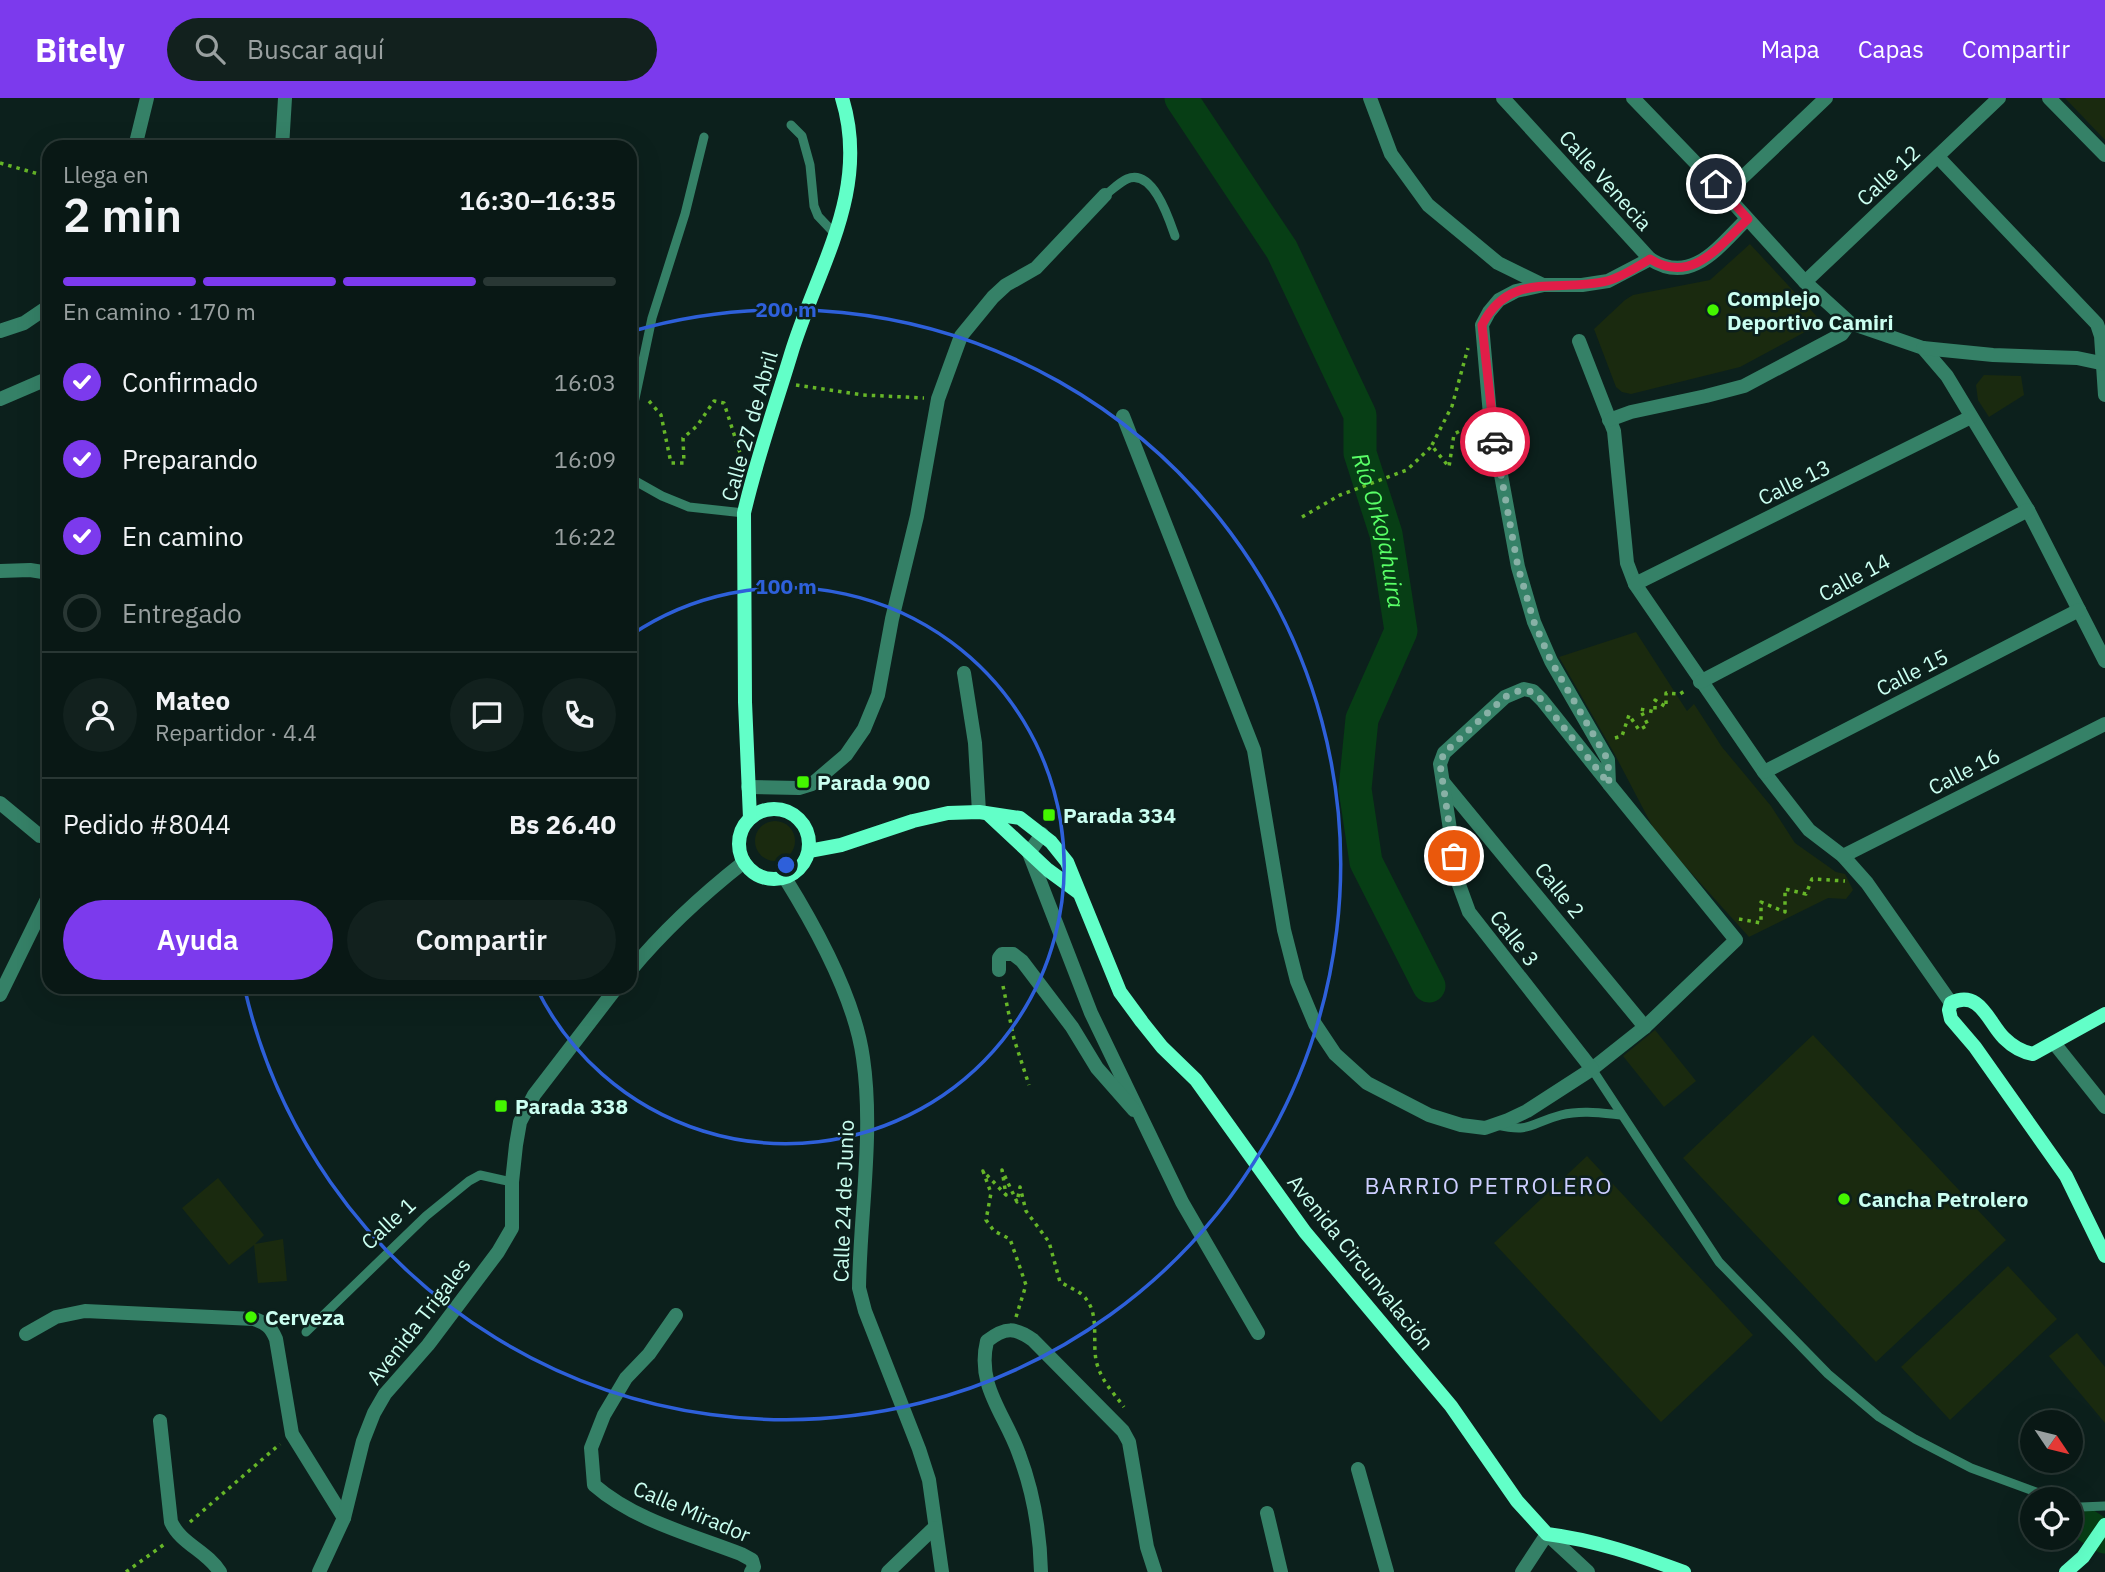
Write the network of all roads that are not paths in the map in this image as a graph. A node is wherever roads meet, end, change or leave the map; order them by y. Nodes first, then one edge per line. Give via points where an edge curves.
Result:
1 (146, 98) edge
2 (285, 98) edge
3 (842, 98) edge
4 (1370, 98) edge
5 (1503, 98) edge
6 (1826, 98) edge
7 (1999, 98) edge
8 (2049, 98) edge
9 (1642, 101) edge
10 (792, 125) dead end
11 (704, 137) dead end
12 (137, 140) edge
13 (282, 140) edge
14 (2105, 155) edge
15 (1938, 157) junction
16 (1725, 194) junction
17 (1105, 195) joint
18 (1748, 219) junction
19 (835, 234) junction
20 (1175, 236) dead end
21 (1650, 259) junction
22 (1805, 282) junction
23 (1544, 285) junction
24 (42, 311) edge
25 (1850, 323) junction
26 (0, 331) edge
27 (1579, 341) dead end
28 (1923, 348) junction
29 (2104, 364) edge
30 (42, 381) edge
31 (637, 388) edge
32 (2105, 395) edge
33 (0, 399) edge
34 (1123, 416) dead end
35 (1972, 418) junction
36 (1609, 420) junction
37 (637, 480) edge
38 (2028, 510) junction
39 (744, 513) junction
40 (0, 571) edge
41 (42, 572) edge
42 (1635, 584) junction
43 (2079, 610) junction
44 (2105, 661) edge
45 (964, 673) dead end
46 (1700, 682) junction
47 (2105, 724) edge
48 (1764, 772) junction
49 (1442, 780) junction
50 (1609, 784) junction
51 (748, 787) junction
52 (0, 803) edge
53 (984, 813) junction
54 (750, 818) junction
55 (1042, 834) junction
56 (42, 836) edge
57 (809, 851) junction
58 (1029, 853) junction
59 (1843, 856) junction
60 (744, 862) junction
61 (785, 877) junction
62 (1078, 892) junction
63 (42, 909) edge
64 (637, 962) edge
65 (999, 970) road end
66 (612, 994) edge
67 (0, 995) edge
68 (1951, 1003) junction
69 (2105, 1014) edge
70 (1645, 1027) junction
71 (2054, 1043) junction
72 (1592, 1069) junction
73 (2105, 1107) edge
74 (1621, 1115) junction
75 (1147, 1124) junction
76 (1495, 1124) junction
77 (512, 1182) junction
78 (2105, 1256) edge
79 (676, 1315) dead end
80 (306, 1332) dead end
81 (1258, 1333) dead end
82 (26, 1334) dead end
83 (160, 1421) dead end
84 (1358, 1469) dead end
85 (2023, 1487) edge
86 (2105, 1506) edge
87 (2083, 1507) edge
88 (1267, 1513) dead end
89 (344, 1518) junction
90 (2105, 1524) edge
91 (934, 1528) junction
92 (1547, 1534) junction
93 (220, 1572) edge
94 (319, 1572) edge
95 (751, 1572) edge
96 (888, 1572) edge
97 (942, 1572) edge
98 (1041, 1572) edge
99 (1155, 1572) edge
100 (1281, 1572) edge
101 (1387, 1572) edge
102 (1522, 1572) edge
103 (1588, 1572) edge
104 (1684, 1572) edge
105 (2066, 1572) edge

1 - 12 street
2 - 13 street
3 - 19 main road, Calle 27 de Abril via 852,157
4 - 23 street via 1391,154 1428,205 1498,263
5 - 21 street, Calle Venecia
6 - 16 street
7 - 15 street, Calle 12
8 - 14 street
9 - 16 street
10 - 19 lane via 802,136 810,164 814,206
11 - 31 lane via 652,318
15 - 22 street, Calle 12
15 - 29 street via 2097,324
16 - 18 street
17 - 20 lane via 1127,179 1144,180 1166,209
17 - 51 street via 1036,268 1006,285 961,336 939,399 878,695 864,730 846,755 812,785
18 - 21 street via 1702,261 1689,267 1662,266
18 - 22 street
19 - 39 main road, Calle 27 de Abril via 791,354
21 - 23 street via 1608,281
22 - 25 street
23 - 50 street via 1499,300 1482,325 1490,415 1518,567 1534,622 1608,760
24 - 26 street
25 - 28 street
25 - 36 street via 1842,334 1744,386
27 - 36 street
28 - 29 street via 2077,358
28 - 35 street via 1947,376
29 - 32 street
30 - 33 street
34 - 76 street via 1254,750 1284,930 1297,981 1315,1024 1335,1054 1367,1083 1398,1101 1461,1125 1485,1128
35 - 38 street
35 - 42 street, Calle 13
36 - 42 street via 1614,431 1628,563
37 - 39 lane via 689,507
38 - 43 street
38 - 46 street, Calle 14
39 - 51 main road, Calle 27 de Abril
40 - 41 street
42 - 46 street
43 - 44 street
43 - 48 street, Calle 15
45 - 53 street
46 - 48 street
47 - 59 street, Calle 16
48 - 59 street via 1809,830
49 - 50 street, Calle 3 via 1444,753 1505,697 1524,689 1542,700
49 - 70 street, Calle 2
49 - 72 street, Calle 3 via 1458,882 1469,912
50 - 70 street via 1736,940
51 - 54 main road, Calle 27 de Abril
52 - 56 street
53 - 55 main road, Avenida Circunvalación via 1020,818
53 - 57 main road, Avenida Circunvalación via 948,813
53 - 58 main road, Avenida Circunvalación
54 - 57 main road via 769,808 791,813 806,829
54 - 60 main road via 739,839
55 - 58 street
55 - 62 main road, Avenida Circunvalación via 1067,862
57 - 61 main road via 800,867
58 - 62 main road, Avenida Circunvalación
58 - 75 street via 1091,1013
59 - 68 street
60 - 61 main road via 762,877
60 - 64 street via 704,894
61 - 91 street, Calle 24 de Junio via 813,924 858,1030 867,1108 859,1288 929,1480
62 - 92 main road, Avenida Circunvalación via 1120,992 1162,1048 1196,1080 1305,1232 1451,1406 1517,1502
63 - 67 street
65 - 75 street via 1002,954 1013,954 1022,961 1097,1068
66 - 77 street, Avenida Trigales via 534,1095 520,1122
68 - 71 main road via 1961,999 1979,1005 2004,1038 2025,1052 2033,1054
68 - 78 main road via 1951,1019 2066,1176
69 - 71 main road
70 - 72 street
71 - 73 street
72 - 74 lane
72 - 76 street via 1527,1111
74 - 76 lane via 1585,1111 1525,1129
74 - 85 lane via 1718,1262 1828,1374 1879,1418 1915,1439 1971,1468
75 - 81 street via 1182,1202
77 - 80 lane, Calle 1 via 480,1175 469,1181 426,1216
77 - 89 street, Avenida Trigales via 512,1228 506,1242 385,1394 363,1441
79 - 95 street, Calle Mirador via 626,1378 604,1415 591,1448 594,1485 644,1516 741,1553 752,1560
82 - 89 street via 56,1317 85,1311 264,1322 276,1339 292,1434
83 - 93 street via 170,1522 177,1534
84 - 101 street
86 - 87 lane
88 - 100 street
89 - 94 street, Avenida Trigales
90 - 105 main road via 2082,1558
91 - 96 street
91 - 97 street, Calle 24 de Junio
92 - 102 street
92 - 103 street
92 - 104 main road via 1623,1550
98 - 99 street via 1040,1542 1020,1455 988,1388 984,1366 987,1341 1012,1330 1033,1340 1123,1431 1133,1452

